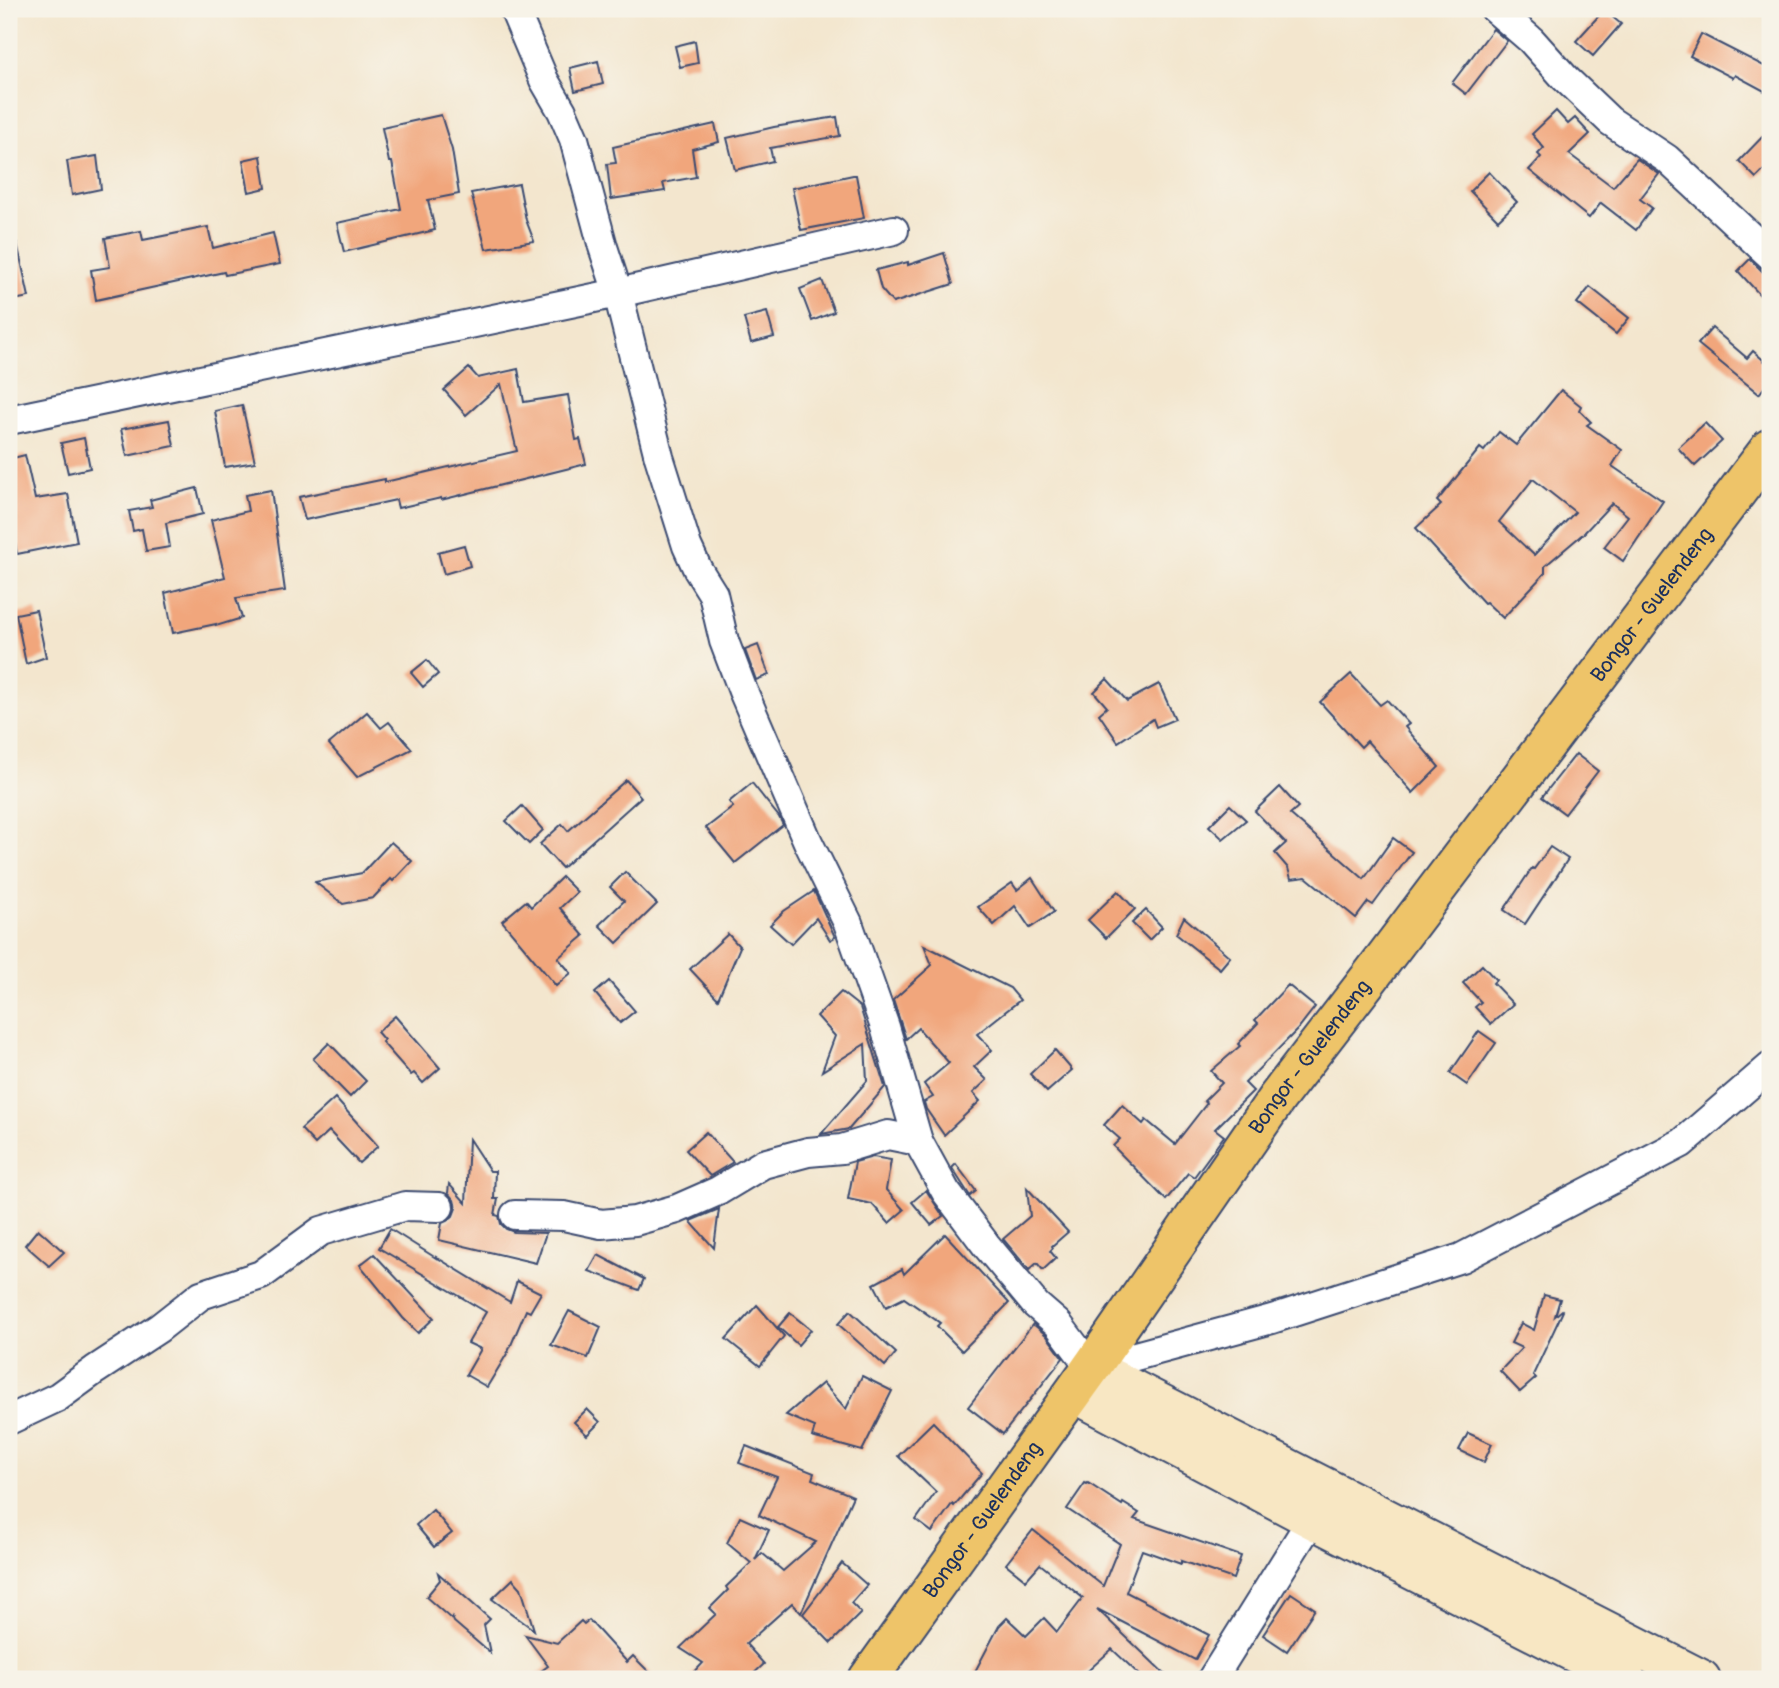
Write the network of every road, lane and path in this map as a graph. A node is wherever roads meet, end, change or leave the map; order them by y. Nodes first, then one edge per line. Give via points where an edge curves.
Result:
1 (514, 9) edge
2 (1495, 9) edge
3 (894, 230) dead end
4 (1770, 255) edge
5 (618, 293) junction
6 (9, 420) edge
7 (1770, 448) edge
8 (1770, 1067) edge
9 (918, 1141) junction
10 (439, 1207) dead end
11 (515, 1215) dead end
12 (1082, 1380) junction
13 (9, 1420) edge
14 (1312, 1519) junction
15 (868, 1679) edge
16 (1212, 1679) edge
17 (1626, 1679) edge
18 (1701, 1679) edge

1 - 5 street via 574,139
2 - 4 street via 1610,121 1667,159
3 - 5 street
5 - 6 street
5 - 9 street via 659,457 687,546 713,594 743,691 848,923
7 - 12 highway, Bongor - Guelendeng via 1277,1098
8 - 12 street via 1682,1143 1461,1258
9 - 11 street via 888,1135 763,1164 677,1209 635,1220 601,1224 564,1216
9 - 12 street via 962,1213 1036,1305 1058,1324
10 - 13 street via 405,1206 321,1231 261,1275 201,1295 58,1397
12 - 14 main road
12 - 15 highway, Bongor - Guelendeng
12 - 18 main road
14 - 16 street
14 - 17 main road

